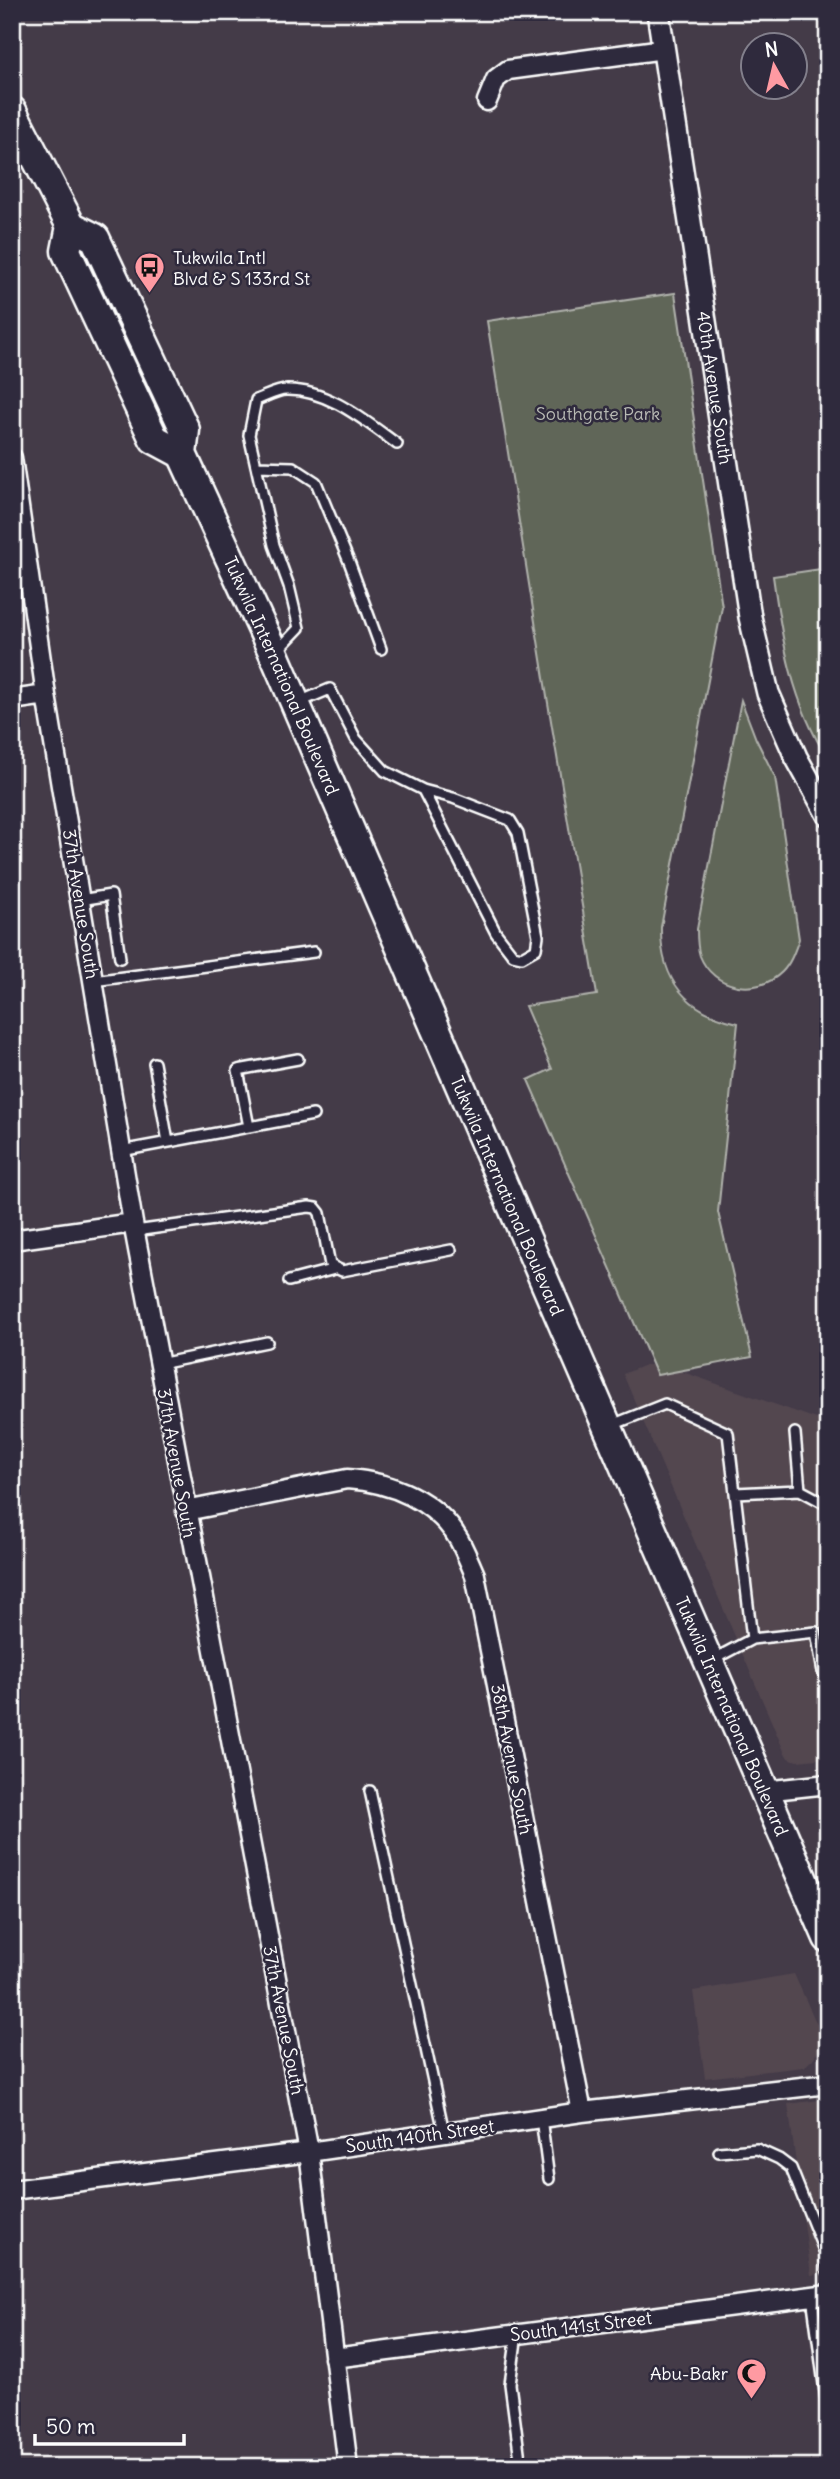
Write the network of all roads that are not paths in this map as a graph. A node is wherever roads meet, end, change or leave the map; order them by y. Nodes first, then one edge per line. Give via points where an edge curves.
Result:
1 (658, 12) edge
2 (664, 49) junction
3 (487, 101) dead end
4 (15, 123) edge
5 (397, 444) dead end
6 (12, 457) edge
7 (256, 466) junction
8 (381, 649) dead end
9 (274, 654) junction
10 (47, 695) junction
11 (12, 700) edge
12 (295, 703) junction
13 (423, 790) junction
14 (828, 815) edge
15 (80, 900) junction
16 (314, 952) dead end
17 (120, 958) dead end
18 (93, 981) junction
19 (298, 1059) dead end
20 (154, 1063) dead end
21 (313, 1115) dead end
22 (249, 1127) junction
23 (168, 1142) junction
24 (121, 1151) junction
25 (134, 1227) junction
26 (12, 1240) edge
27 (451, 1250) dead end
28 (335, 1269) junction
29 (289, 1281) dead end
30 (267, 1342) dead end
31 (159, 1364) junction
32 (607, 1427) junction
33 (795, 1433) dead end
34 (800, 1490) junction
35 (735, 1493) junction
36 (828, 1505) edge
37 (186, 1511) junction
38 (751, 1640) junction
39 (708, 1662) junction
40 (823, 1672) dead end
41 (828, 1784) edge
42 (370, 1791) dead end
43 (764, 1791) junction
44 (828, 1938) edge
45 (828, 2084) edge
46 (582, 2112) junction
47 (541, 2118) junction
48 (444, 2132) junction
49 (309, 2152) junction
50 (719, 2152) dead end
51 (549, 2179) dead end
52 (12, 2190) edge
53 (828, 2271) edge
54 (820, 2295) edge
55 (517, 2334) junction
56 (823, 2344) edge
57 (334, 2358) junction
58 (828, 2414) edge
59 (348, 2467) edge
60 (521, 2467) edge

1 - 2 street, 40th Avenue South
2 - 3 street via 508,70 496,79
2 - 14 street, 40th Avenue South via 751,617 768,693
4 - 9 main road, Tukwila International Boulevard via 71,226 66,251 155,439 182,454
5 - 7 lane via 316,393 284,389 256,400 248,435
6 - 10 street, 37th Avenue South
7 - 8 lane via 293,467 316,482
7 - 9 lane via 299,628
9 - 12 main road, Tukwila International Boulevard
10 - 11 street
10 - 15 street, 37th Avenue South
12 - 13 lane via 330,689 356,739 385,771
12 - 32 main road, Tukwila International Boulevard
13 - 13 lane via 496,933 513,955 522,957 536,950 538,936 521,846 509,820
15 - 17 lane via 111,895
15 - 18 street, 37th Avenue South
16 - 18 lane
18 - 24 street, 37th Avenue South
19 - 22 lane via 238,1070
20 - 23 lane
21 - 22 lane
22 - 23 lane
23 - 24 lane
24 - 25 street, 37th Avenue South
25 - 26 street
25 - 28 lane via 309,1206 320,1213 330,1265
25 - 31 street, 37th Avenue South
27 - 28 lane
28 - 29 lane
30 - 31 lane
31 - 37 street, 37th Avenue South
32 - 35 lane via 664,1404 728,1433
32 - 39 main road, Tukwila International Boulevard
33 - 34 lane
34 - 35 lane
34 - 36 lane
35 - 38 lane
37 - 46 street, 38th Avenue South via 347,1479 374,1481 407,1492 437,1513 458,1538 475,1575
37 - 49 street, 37th Avenue South
38 - 39 lane
38 - 40 lane via 816,1632
39 - 43 main road, Tukwila International Boulevard
41 - 43 street
42 - 48 lane
43 - 44 main road, Tukwila International Boulevard
45 - 46 street, South 140th Street
46 - 47 street, South 140th Street
47 - 48 street, South 140th Street
47 - 51 lane
48 - 49 street, South 140th Street
49 - 52 street, South 140th Street
49 - 57 street, 37th Avenue South
50 - 53 lane via 757,2149 791,2168
54 - 55 street, South 141st Street
54 - 56 lane
55 - 57 street, South 141st Street
55 - 60 lane via 510,2384
56 - 58 lane
57 - 59 street, 37th Avenue South

